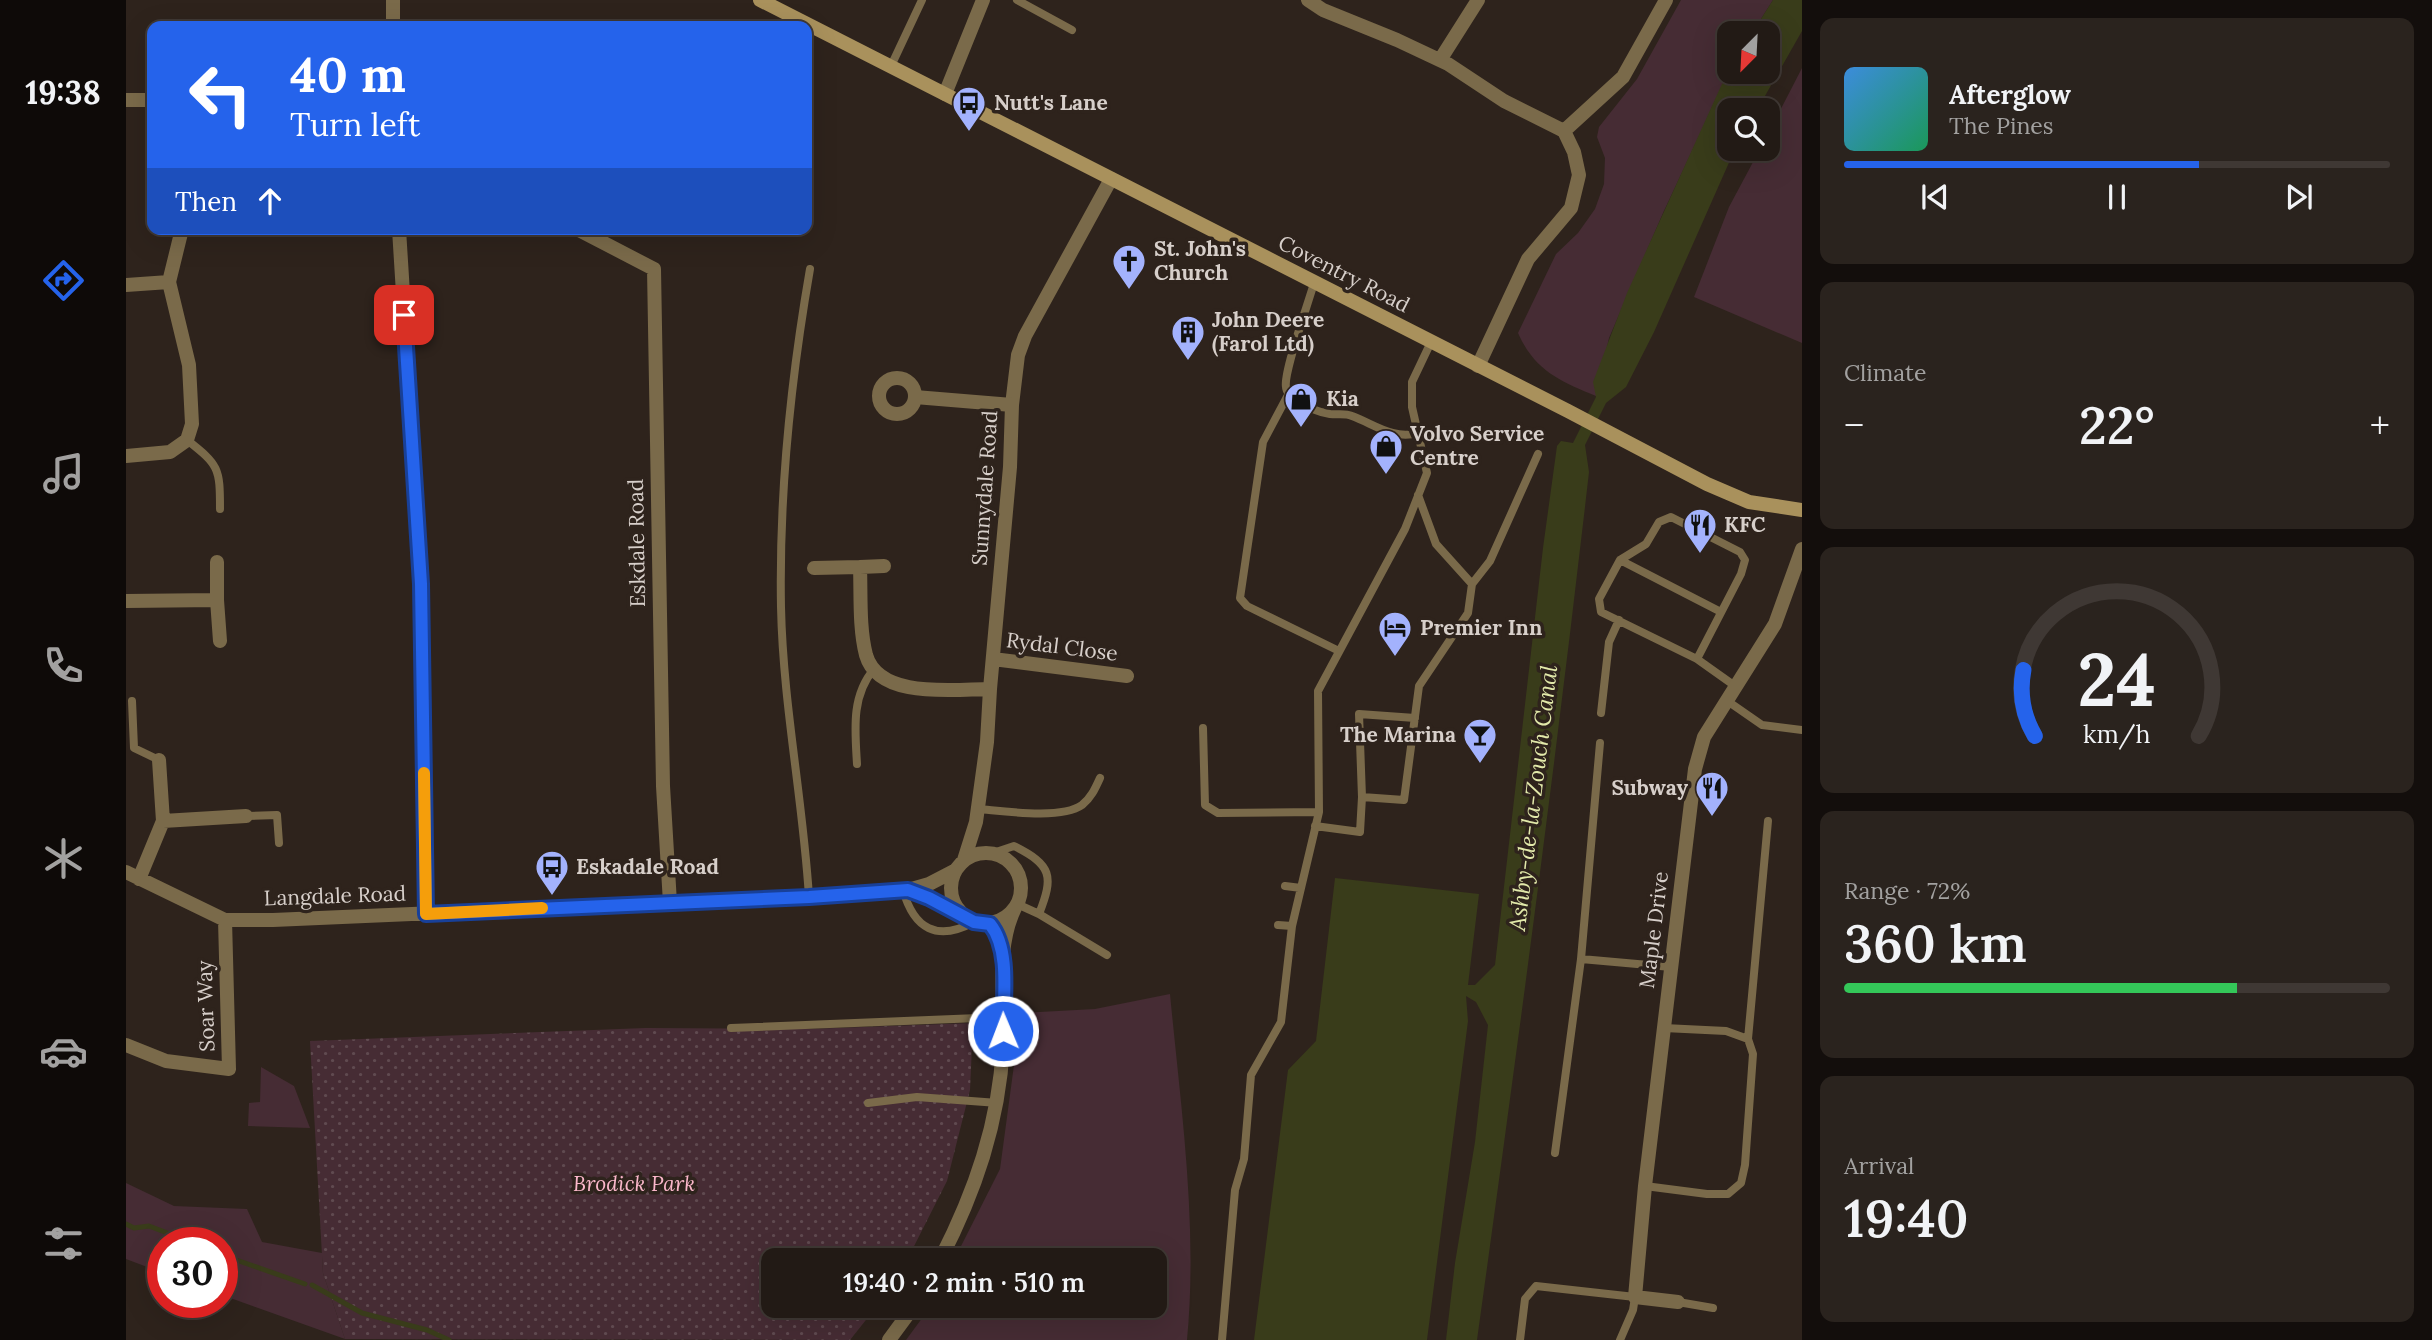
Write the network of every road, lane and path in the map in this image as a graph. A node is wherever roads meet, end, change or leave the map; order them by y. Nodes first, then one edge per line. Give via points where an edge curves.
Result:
1 (393, 0) edge
2 (760, 0) edge
3 (922, 0) edge
4 (983, 0) edge
5 (1017, 0) edge
6 (1308, 0) edge
7 (1478, 0) edge
8 (1666, 0) edge
9 (779, 4) edge
10 (393, 21) edge
11 (810, 21) edge
12 (812, 22) edge
13 (1072, 30) dead end
14 (1440, 60) junction
15 (891, 66) junction
16 (945, 94) junction
17 (126, 100) edge
18 (147, 100) edge
19 (1564, 131) junction
20 (1111, 179) junction
21 (180, 235) edge
22 (400, 235) edge
23 (589, 235) edge
24 (810, 269) dead end
25 (169, 282) junction
26 (1314, 283) junction
27 (126, 285) edge
28 (1431, 342) junction
29 (1478, 366) junction
30 (1289, 393) junction
31 (915, 397) dead end
32 (1012, 405) junction
33 (1418, 433) junction
34 (187, 440) junction
35 (1538, 454) dead end
36 (126, 456) edge
37 (1418, 495) junction
38 (220, 509) dead end
39 (1802, 510) edge
40 (1802, 550) edge
41 (1620, 560) junction
42 (217, 562) dead end
43 (884, 566) dead end
44 (860, 567) junction
45 (814, 568) dead end
46 (1472, 584) junction
47 (217, 600) junction
48 (126, 601) edge
49 (1721, 612) junction
50 (1619, 620) junction
51 (220, 641) dead end
52 (1339, 651) junction
53 (993, 659) junction
54 (1697, 659) junction
55 (874, 669) junction
56 (1127, 676) dead end
57 (1735, 686) junction
58 (990, 689) junction
59 (1726, 700) junction
60 (132, 701) dead end
61 (1601, 713) dead end
62 (1415, 718) junction
63 (1203, 728) dead end
64 (1802, 730) edge
65 (1601, 743) dead end
66 (159, 761) joint
67 (857, 764) dead end
68 (1100, 778) dead end
69 (1362, 797) junction
70 (1319, 812) junction
71 (977, 815) junction
72 (246, 816) joint
73 (163, 821) junction
74 (1768, 821) dead end
75 (1315, 827) junction
76 (279, 843) dead end
77 (989, 853) junction
78 (960, 865) junction
79 (132, 876) edge
80 (1285, 886) dead end
81 (1301, 888) junction
82 (906, 890) junction
83 (809, 897) junction
84 (670, 903) junction
85 (1016, 906) junction
86 (426, 914) junction
87 (1039, 914) junction
88 (968, 918) junction
89 (225, 920) junction
90 (990, 924) junction
91 (1278, 925) dead end
92 (1292, 926) junction
93 (1003, 950) junction
94 (1107, 955) dead end
95 (1581, 959) junction
96 (1671, 967) junction
97 (1003, 1017) junction
98 (731, 1028) dead end
99 (1664, 1028) junction
100 (1748, 1038) junction
101 (126, 1045) edge
102 (868, 1103) dead end
103 (998, 1103) junction
104 (1555, 1153) dead end
105 (1645, 1186) junction
106 (946, 1248) edge
107 (1635, 1297) junction
108 (1678, 1302) joint
109 (1713, 1308) dead end
110 (905, 1318) edge
111 (889, 1340) edge
112 (1222, 1340) edge
113 (1520, 1340) edge
114 (1620, 1340) edge

1 - 10 street
2 - 9 main road, Coventry Road
3 - 15 lane
4 - 16 street
5 - 13 lane
6 - 14 street
7 - 14 street
8 - 19 street via 1623,77
9 - 11 main road, Coventry Road
12 - 15 main road, Coventry Road
14 - 19 street via 1504,101
15 - 16 main road, Coventry Road
16 - 20 main road, Coventry Road
17 - 18 street
19 - 29 street via 1579,175 1571,208 1528,259
20 - 26 main road, Coventry Road
20 - 32 street, Sunnydale Road via 1025,336
21 - 25 street
22 - 86 street via 421,584
23 - 84 street, Eskdale Road via 654,269 663,786
24 - 83 lane via 791,417 781,609
25 - 27 street
25 - 34 street via 189,365 192,424
26 - 28 main road, Coventry Road
26 - 30 lane via 1287,371
28 - 29 main road, Coventry Road
28 - 33 lane via 1412,382
29 - 39 main road, Coventry Road via 1749,502
30 - 33 lane via 1312,408 1349,414 1388,432
30 - 52 lane via 1262,442 1240,598 1247,606
31 - 32 street
32 - 53 street, Sunnydale Road
33 - 37 lane via 1427,473
34 - 36 street via 170,452
34 - 38 lane via 212,459 220,478
35 - 46 lane via 1490,561
37 - 46 lane via 1436,544
37 - 52 lane via 1405,529
40 - 57 street, Maple Drive via 1775,624
41 - 49 lane
41 - 49 lane via 1646,544 1659,522 1671,517 1717,540 1740,552 1745,560
41 - 50 lane via 1599,599 1601,612
42 - 47 street
43 - 44 street
44 - 45 street
44 - 55 street via 867,656
46 - 62 lane via 1468,613 1419,686
47 - 48 street
47 - 51 street
49 - 54 lane
50 - 54 lane
50 - 61 lane via 1609,642
52 - 70 lane via 1318,691
53 - 56 street, Rydal Close
53 - 58 street, Sunnydale Road
54 - 57 lane
55 - 58 street via 916,690
55 - 67 lane via 856,705
57 - 59 street, Maple Drive
58 - 71 street, Sunnydale Road
59 - 64 lane via 1762,725
59 - 96 street, Maple Drive via 1704,737 1695,769
60 - 66 lane via 134,748
62 - 69 lane via 1404,800
62 - 69 lane via 1359,714
63 - 70 lane via 1205,805 1209,809 1218,813
65 - 95 lane
66 - 73 street
68 - 71 lane via 1079,807 1061,812
69 - 75 lane via 1360,832
70 - 75 lane
71 - 77 street, Sunnydale Road
71 - 78 street, Sunnydale Road
72 - 73 street
72 - 76 lane via 277,815
73 - 79 street
74 - 100 lane
75 - 81 lane
77 - 78 street via 972,855
77 - 85 street via 1015,867 1022,886
77 - 87 lane via 1014,846 1034,856 1046,870 1049,888
78 - 82 street, Langdale Road via 929,884
78 - 88 street via 950,891 954,905
79 - 89 street
80 - 81 lane
81 - 92 lane
82 - 83 street, Langdale Road
82 - 88 street, Langdale Road
82 - 88 lane via 913,917 928,928 950,931
83 - 84 street, Langdale Road
84 - 86 street, Langdale Road
85 - 87 lane
85 - 90 street via 1007,917
85 - 93 street
86 - 89 street, Langdale Road
87 - 94 lane
88 - 90 street
89 - 101 street, Soar Way via 229,1069 166,1061
90 - 93 street
91 - 92 lane
92 - 112 lane via 1281,1022 1251,1075
93 - 97 street
95 - 96 lane
95 - 104 lane
96 - 99 street, Maple Drive
97 - 98 lane
97 - 103 street
99 - 100 lane via 1726,1031
99 - 105 street, Maple Drive
100 - 105 lane via 1753,1054 1741,1183 1728,1194
102 - 103 lane via 916,1097
103 - 106 street via 984,1158
105 - 107 street, Maple Drive
107 - 108 street
107 - 113 lane via 1536,1286 1525,1299
107 - 114 lane
108 - 109 lane
110 - 111 street

